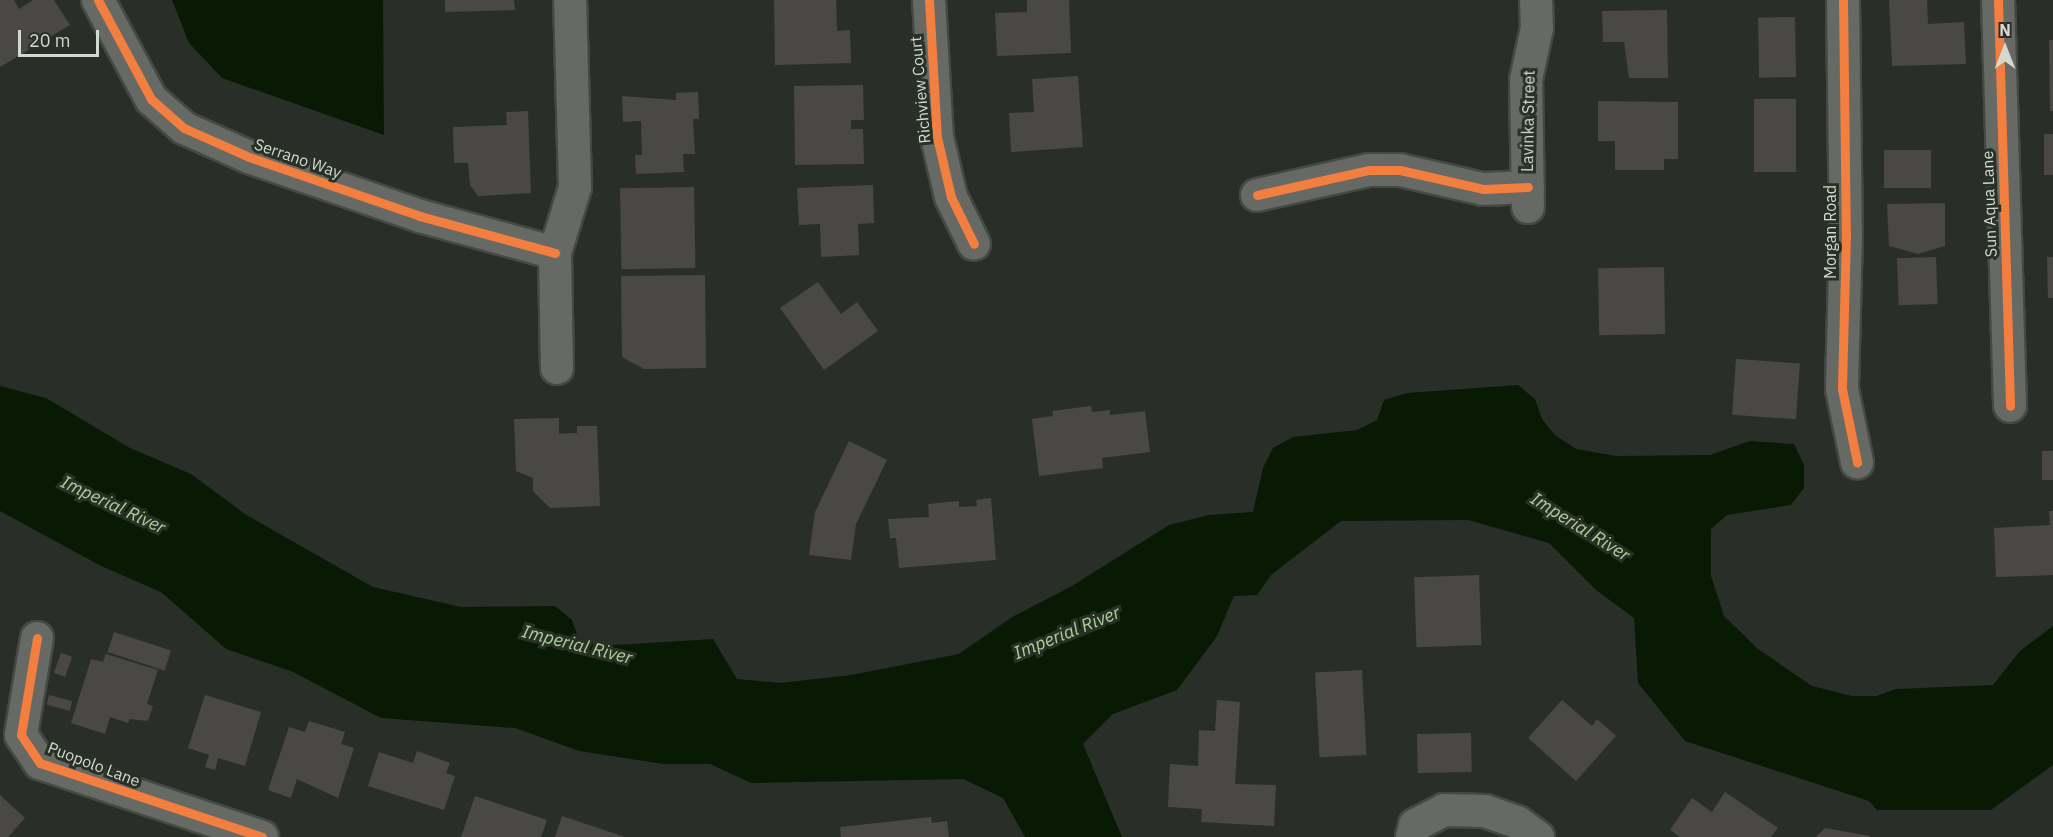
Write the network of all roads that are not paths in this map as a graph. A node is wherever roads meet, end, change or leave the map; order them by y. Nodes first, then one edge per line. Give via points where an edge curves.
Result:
1 (98, 0) edge
2 (570, 0) edge
3 (929, 0) edge
4 (1536, 0) edge
5 (1843, 0) edge
6 (1998, 0) edge
7 (1257, 195) dead end
8 (974, 244) dead end
9 (555, 253) junction
10 (557, 368) dead end
11 (2010, 406) dead end
12 (1857, 462) dead end
13 (37, 638) dead end
14 (262, 837) edge
15 (1412, 837) edge
16 (1538, 837) edge

1 - 9 street, Serrano Way via 151,99 184,128 249,157 420,216
2 - 9 street via 575,187
3 - 8 street, Richview Court via 937,138 951,196
4 - 7 street, Lavinka Street via 1537,28 1526,80 1528,197 1400,170 1369,170
5 - 12 street, Morgan Road via 1846,234 1842,388
6 - 11 street, Sun Aqua Lane
9 - 10 street
13 - 14 street, Puopolo Lane via 21,735 40,763
15 - 16 street via 1415,825 1444,810 1485,811 1517,822

